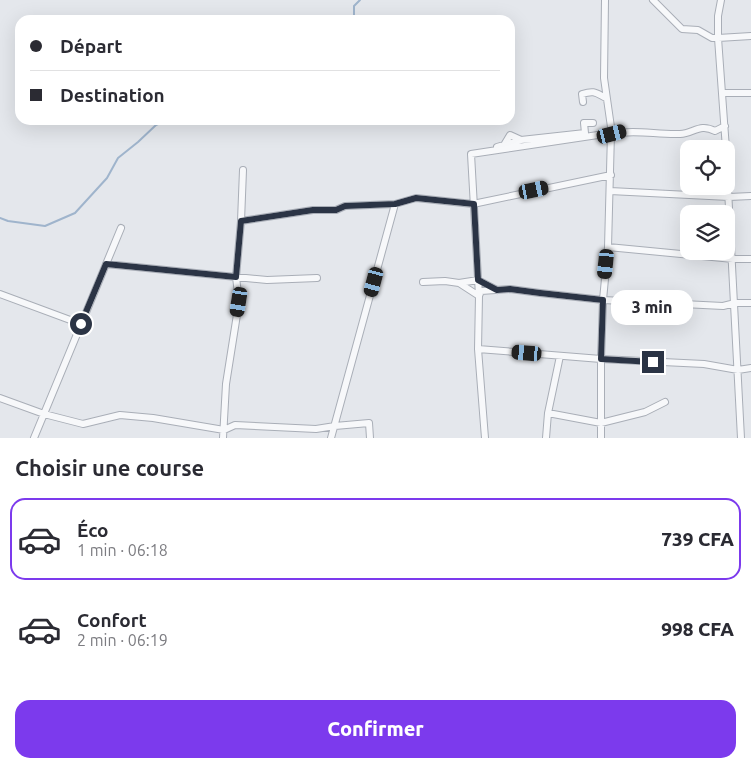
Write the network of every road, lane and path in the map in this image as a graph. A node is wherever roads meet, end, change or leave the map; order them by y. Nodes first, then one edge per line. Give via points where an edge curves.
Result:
1 (605, 0) edge
2 (653, 0) edge
3 (721, 0) edge
4 (751, 36) edge
5 (718, 38) junction
6 (722, 93) junction
7 (751, 93) edge
8 (606, 98) junction
9 (583, 102) dead end
10 (593, 123) dead end
11 (725, 126) junction
12 (612, 134) junction
13 (726, 140) edge
14 (487, 152) junction
15 (243, 170) dead end
16 (610, 175) junction
17 (610, 191) junction
18 (751, 196) edge
19 (729, 197) junction
20 (395, 204) junction
21 (474, 204) junction
22 (729, 205) edge
23 (241, 221) junction
24 (121, 228) dead end
25 (608, 247) junction
26 (680, 254) edge
27 (735, 259) edge
28 (751, 259) edge
29 (732, 260) edge
30 (106, 264) junction
31 (236, 277) junction
32 (317, 278) dead end
33 (478, 280) junction
34 (423, 282) dead end
35 (459, 283) junction
36 (497, 290) junction
37 (0, 294) edge
38 (479, 296) junction
39 (603, 300) junction
40 (735, 302) junction
41 (751, 303) edge
42 (81, 324) junction
43 (478, 349) junction
44 (560, 356) junction
45 (601, 359) junction
46 (751, 368) edge
47 (738, 370) junction
48 (0, 398) edge
49 (665, 402) dead end
50 (548, 413) junction
51 (44, 414) junction
52 (601, 423) junction
53 (335, 426) junction
54 (224, 430) junction
55 (602, 437) edge
56 (34, 438) edge
57 (223, 438) edge
58 (331, 438) edge
59 (370, 438) edge
60 (485, 438) edge
61 (546, 438) edge
62 (741, 438) edge

1 - 8 street
2 - 5 street via 682,29 698,30
3 - 5 street
4 - 5 street
5 - 6 street
6 - 7 street
6 - 11 street
8 - 9 street via 591,91 582,94
8 - 12 street
10 - 14 street via 584,123 585,133 521,140
11 - 12 street via 715,131 701,127 682,134
11 - 13 street
12 - 14 street
12 - 16 street
14 - 21 street via 471,154
15 - 23 street
16 - 17 street
16 - 21 street
17 - 19 street
17 - 25 street
18 - 19 street
19 - 22 street
20 - 21 street via 416,198
20 - 23 street via 345,206 336,210 313,210
20 - 53 street
21 - 33 street
23 - 31 street
24 - 30 street
25 - 26 street
25 - 39 street
27 - 28 street
29 - 40 street
30 - 31 street
30 - 42 street
31 - 32 street via 267,280
31 - 54 street via 239,302 226,384
33 - 35 street
33 - 36 street
33 - 38 street
34 - 35 street
35 - 38 street
36 - 38 street via 481,291
36 - 39 street
37 - 42 street
38 - 43 street
39 - 40 street via 723,306
39 - 45 street
40 - 41 street
40 - 47 street
42 - 51 street
43 - 44 street
43 - 60 street
44 - 45 street
44 - 50 street
45 - 47 street via 704,364
45 - 52 street
46 - 47 street
47 - 62 street
48 - 51 street
49 - 52 street via 645,412
50 - 52 street
50 - 61 street
51 - 54 street via 83,424 120,415
51 - 56 street
52 - 55 street
53 - 54 street via 316,429 235,426
53 - 58 street
53 - 59 street via 369,423
54 - 57 street

